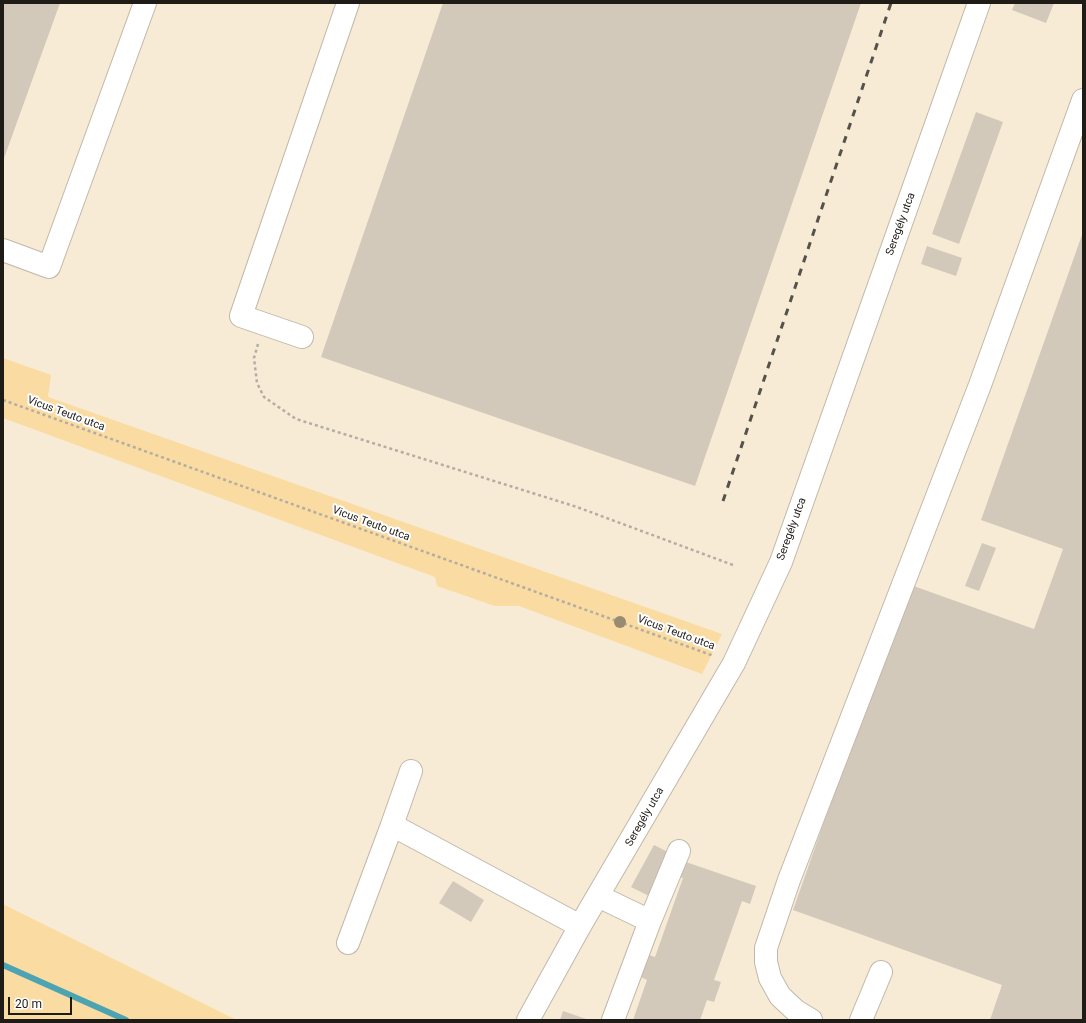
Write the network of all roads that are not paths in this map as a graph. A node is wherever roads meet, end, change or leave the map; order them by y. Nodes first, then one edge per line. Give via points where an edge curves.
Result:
1 (145, 3) edge
2 (348, 3) edge
3 (979, 3) edge
4 (1083, 100) edge
5 (3, 250) edge
6 (302, 337) dead end
7 (411, 771) dead end
8 (392, 825) junction
9 (679, 851) dead end
10 (598, 896) junction
11 (650, 921) junction
12 (580, 926) junction
13 (348, 943) dead end
14 (881, 972) dead end
15 (528, 1020) edge
16 (613, 1020) edge
17 (811, 1020) edge
18 (861, 1020) edge

1 - 5 street via 49,267
2 - 6 street via 241,316
3 - 10 street, Seregély utca via 781,562 734,663
4 - 17 street via 980,385 792,873 766,948 770,978 780,996 796,1011
7 - 8 street
8 - 12 street
8 - 13 street
9 - 11 street
10 - 11 street
10 - 12 street, Seregély utca
11 - 16 street
12 - 15 street, Seregély utca
14 - 18 street

